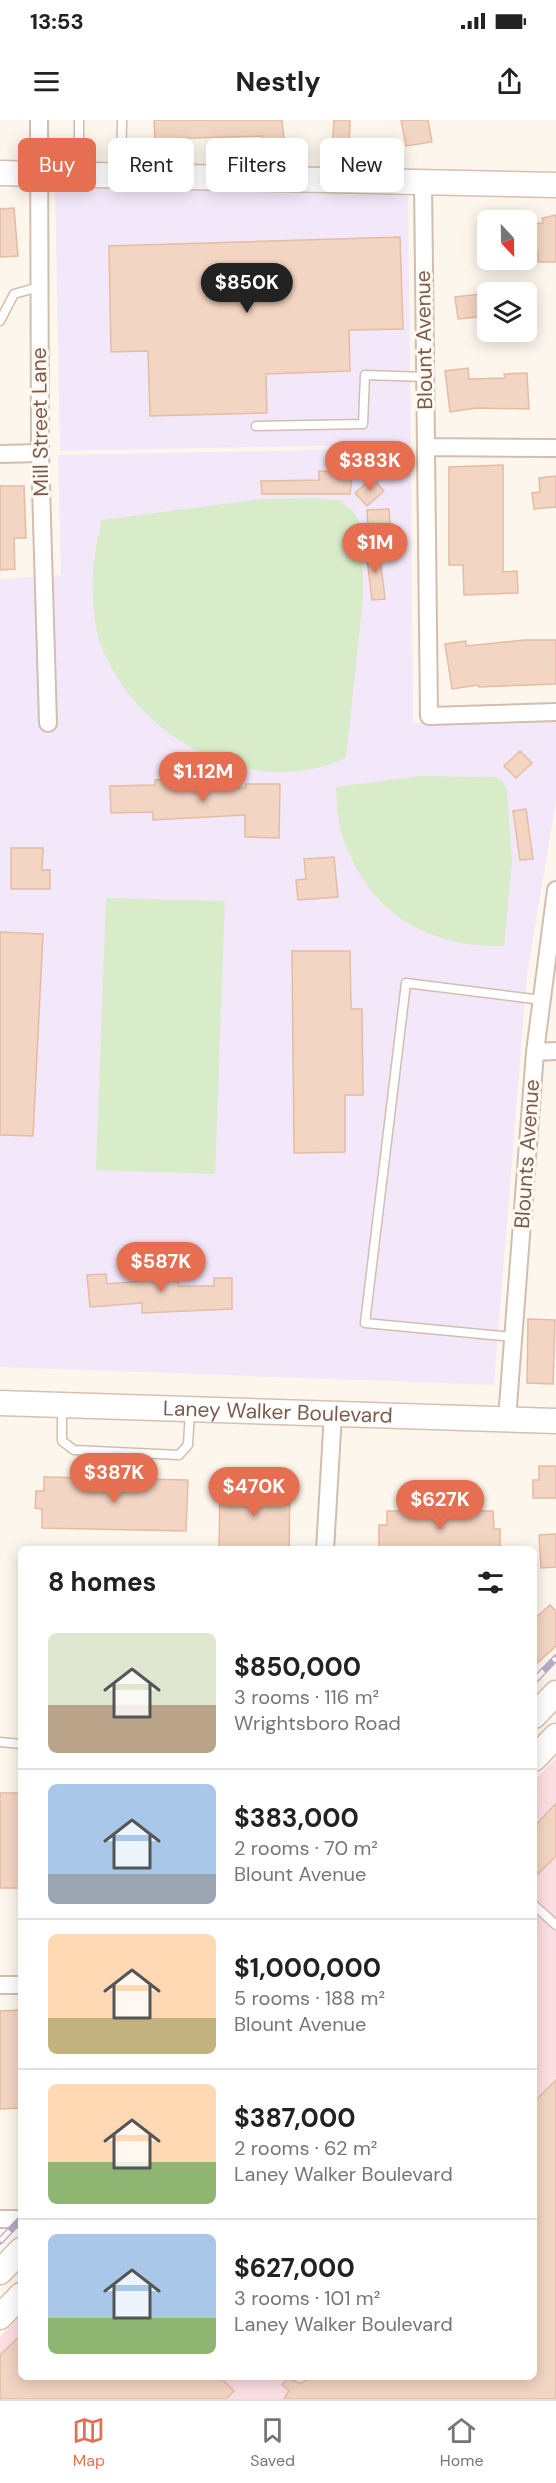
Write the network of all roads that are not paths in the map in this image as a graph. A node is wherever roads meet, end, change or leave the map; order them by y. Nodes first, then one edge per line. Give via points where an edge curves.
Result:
1 (39, 120) edge
2 (79, 120) edge
3 (122, 120) edge
4 (39, 138) edge
5 (79, 138) dead end
6 (122, 138) edge
7 (0, 173) edge
8 (18, 173) edge
9 (194, 176) edge
10 (423, 181) junction
11 (556, 185) edge
12 (38, 192) edge
13 (39, 287) junction
14 (0, 321) edge
15 (424, 377) junction
16 (256, 426) dead end
17 (426, 447) junction
18 (556, 448) edge
19 (40, 453) junction
20 (0, 454) edge
21 (556, 712) edge
22 (48, 723) dead end
23 (556, 891) edge
24 (542, 1000) junction
25 (556, 1051) edge
26 (536, 1052) junction
27 (513, 1337) junction
28 (0, 1403) edge
29 (62, 1405) junction
30 (190, 1409) junction
31 (333, 1414) junction
32 (507, 1419) junction
33 (556, 1420) edge
34 (325, 1546) edge
35 (556, 1694) edge
36 (537, 1713) edge
37 (556, 1736) edge
38 (0, 1742) edge
39 (18, 1744) edge
40 (537, 1756) edge
41 (537, 1908) edge
42 (556, 1925) edge
43 (0, 1985) edge
44 (18, 1985) edge
45 (0, 2219) edge
46 (18, 2219) edge
47 (18, 2253) edge
48 (0, 2272) edge
49 (18, 2298) edge
50 (0, 2317) edge

1 - 4 street, Mill Street Lane
2 - 5 lane
3 - 6 lane
7 - 8 main road
9 - 10 main road
10 - 11 main road
10 - 15 street, Blount Avenue
12 - 13 street, Mill Street Lane
13 - 14 lane via 14,294
13 - 19 street, Mill Street Lane
15 - 16 lane via 365,375 363,424
15 - 17 street, Blount Avenue
17 - 18 street
17 - 21 street, Blount Avenue via 429,716
19 - 20 street
19 - 22 street, Mill Street Lane
23 - 24 street, Blounts Avenue
24 - 26 street, Blounts Avenue
24 - 27 lane via 406,983 365,1323
25 - 26 street
26 - 27 street, Blounts Avenue
27 - 32 street, Blounts Avenue
28 - 29 main road, Laney Walker Boulevard
29 - 30 main road, Laney Walker Boulevard
29 - 30 lane via 62,1441 74,1450 179,1455 188,1445
30 - 31 main road, Laney Walker Boulevard
31 - 32 main road, Laney Walker Boulevard
31 - 34 street
32 - 33 main road, Laney Walker Boulevard
35 - 36 main road
37 - 40 main road
38 - 39 lane
41 - 42 lane
43 - 44 street
45 - 46 street
47 - 48 main road
49 - 50 main road

